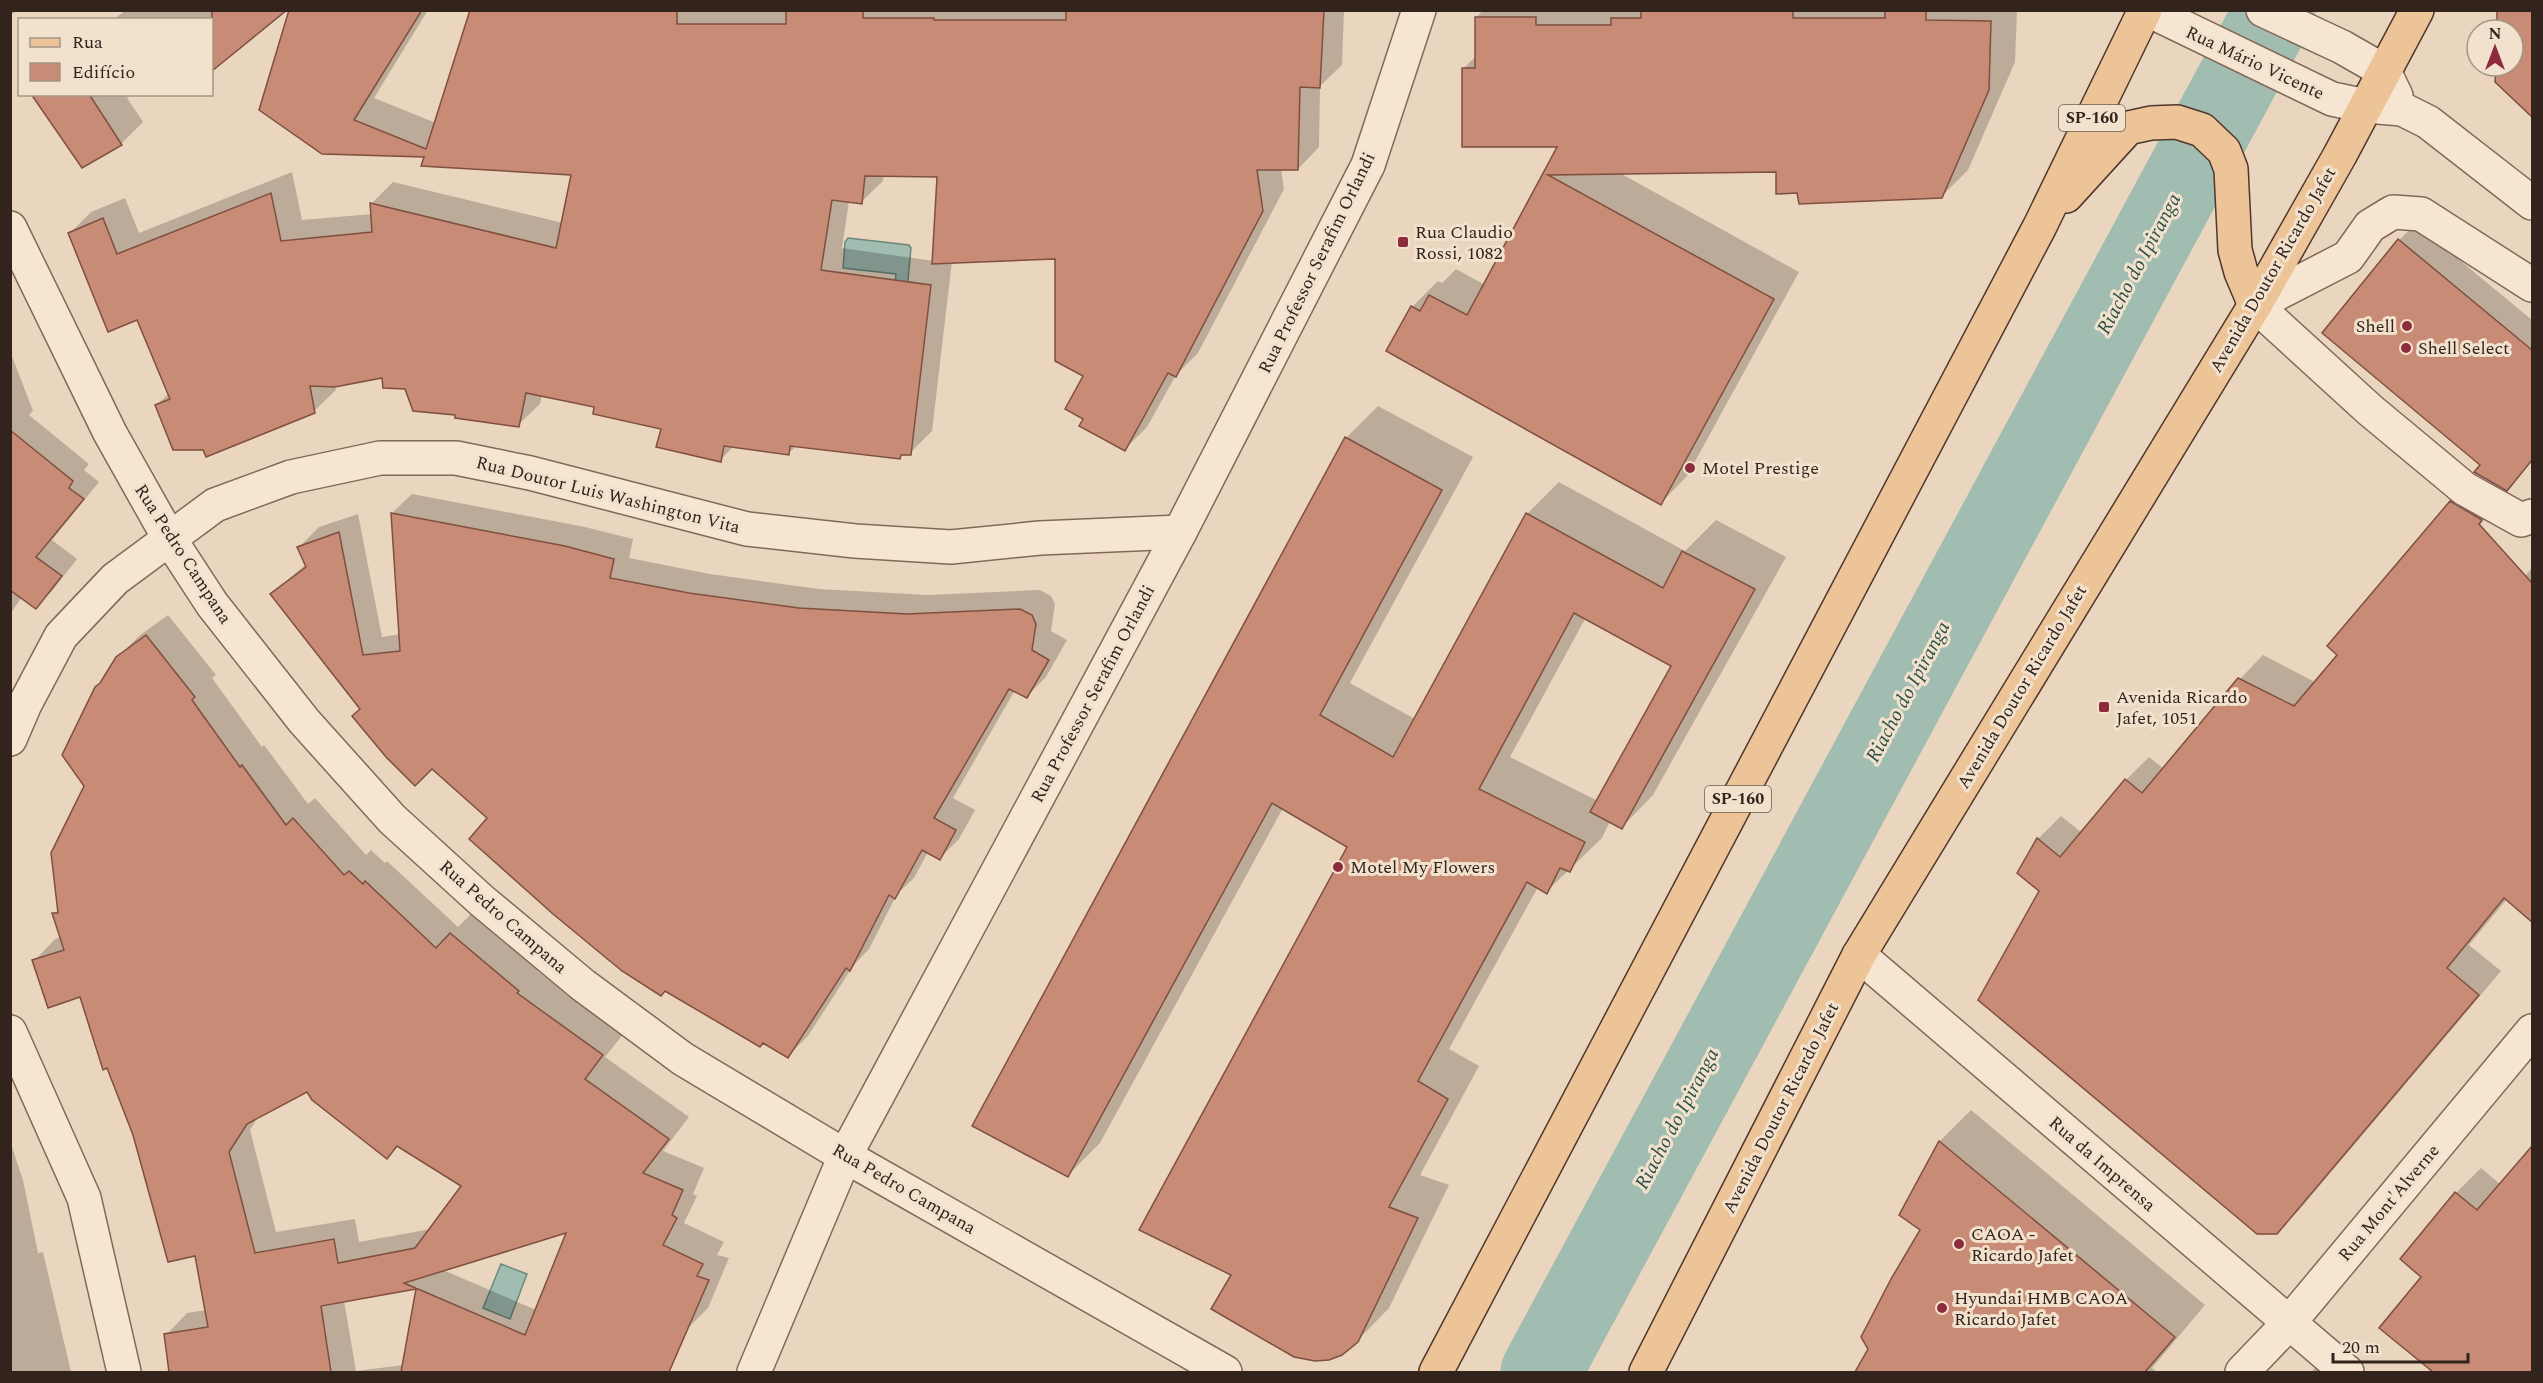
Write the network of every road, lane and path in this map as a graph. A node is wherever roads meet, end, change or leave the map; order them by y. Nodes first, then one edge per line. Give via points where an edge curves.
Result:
1 (1419, 10) edge
2 (2263, 10) edge
3 (2417, 10) edge
4 (2152, 14) edge
5 (2384, 71) junction
6 (2366, 106) junction
7 (2402, 109) junction
8 (2532, 203) edge
9 (2040, 226) junction
10 (10, 228) edge
11 (2532, 285) edge
12 (2255, 305) junction
13 (2532, 516) edge
14 (1180, 532) junction
15 (169, 538) junction
16 (10, 739) edge
17 (1859, 955) junction
18 (2532, 1031) edge
19 (10, 1032) edge
20 (845, 1156) junction
21 (2288, 1324) junction
22 (124, 1372) edge
23 (754, 1372) edge
24 (1225, 1372) edge
25 (1436, 1372) edge
26 (1646, 1372) edge
27 (2242, 1372) edge
28 (2347, 1372) edge

1 - 14 street, Rua Professor Serafim Orlandi via 1368,165
2 - 5 street
3 - 5 main road, Avenida Doutor Ricardo Jafet
4 - 6 street, Rua Mário Vicente via 2332,99
4 - 9 main road, SP-160
5 - 6 main road, Avenida Doutor Ricardo Jafet
5 - 7 street
6 - 7 street, Rua Mário Vicente
6 - 12 main road, Avenida Doutor Ricardo Jafet
7 - 8 street via 2428,122
9 - 12 main road via 2128,128 2177,122 2202,130 2224,151 2231,169 2235,250
9 - 25 main road, SP-160
10 - 15 street, Rua Pedro Campana via 110,433
11 - 12 street via 2421,214 2392,212 2370,226 2348,257
12 - 13 street via 2370,410 2465,489 2522,520
12 - 17 main road, Avenida Doutor Ricardo Jafet
14 - 15 street, Rua Doutor Luis Washington Vita via 1040,538 951,547 855,541 747,529 530,472 456,458 380,458 291,477 215,505
14 - 20 street, Rua Professor Serafim Orlandi
15 - 16 street, Rua Doutor Luis Washington Vita via 115,579 62,636
15 - 20 street, Rua Pedro Campana via 212,604 304,721 392,819 583,985 683,1059
17 - 21 street, Rua da Imprensa
17 - 26 main road, Avenida Doutor Ricardo Jafet
18 - 21 street, Rua Mont'Alverne
19 - 22 street via 84,1198
20 - 23 street, Rua Professor Serafim Orlandi
20 - 24 street, Rua Pedro Campana
21 - 27 street, Rua Mont'Alverne
21 - 28 street, Rua da Imprensa

